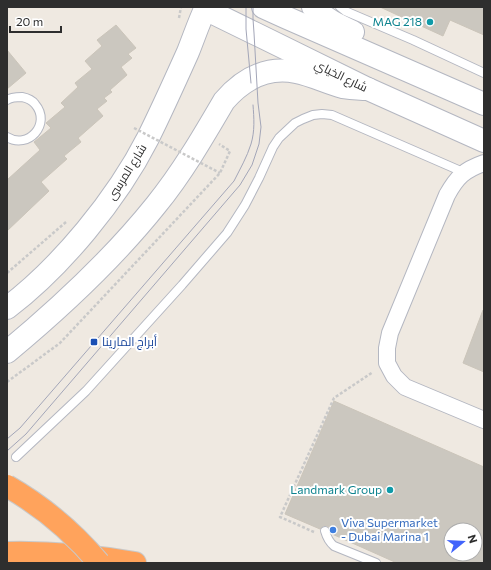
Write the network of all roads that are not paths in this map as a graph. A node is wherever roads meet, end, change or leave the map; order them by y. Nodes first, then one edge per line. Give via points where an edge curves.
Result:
1 (259, 7) edge
2 (263, 7) edge
3 (313, 7) edge
4 (340, 7) edge
5 (203, 8) edge
6 (248, 30) junction
7 (484, 73) edge
8 (429, 80) junction
9 (368, 89) junction
10 (7, 100) edge
11 (484, 104) edge
12 (7, 137) edge
13 (484, 141) edge
14 (484, 163) edge
15 (464, 172) junction
16 (8, 306) edge
17 (7, 352) edge
18 (484, 420) edge
19 (16, 457) dead end
20 (7, 486) edge
21 (326, 534) road end
22 (7, 553) edge
23 (98, 563) edge
24 (135, 563) edge
25 (376, 563) edge

1 - 6 main road
2 - 8 main road
3 - 8 main road via 332,22 406,58
4 - 7 lane
5 - 6 main road, شارع الخياي
5 - 16 main road, شارع المرسى via 170,93 129,171 108,202 61,259 35,285
6 - 9 main road, شارع الخياي
8 - 11 main road
9 - 13 main road, شارع الخياي
9 - 17 main road via 344,87 296,72 284,71 261,74 245,81 224,101 179,175 116,251 66,301
10 - 12 lane via 25,97 38,107 41,115 37,131 32,137 16,141
14 - 15 street
15 - 18 street via 447,196 390,333 387,363 394,376 405,387
15 - 19 lane via 332,115 313,115 295,123 273,147 245,205 227,232 86,391
20 - 23 highway, bridge via 45,511 86,547
21 - 25 lane via 334,546
22 - 24 highway via 90,556

